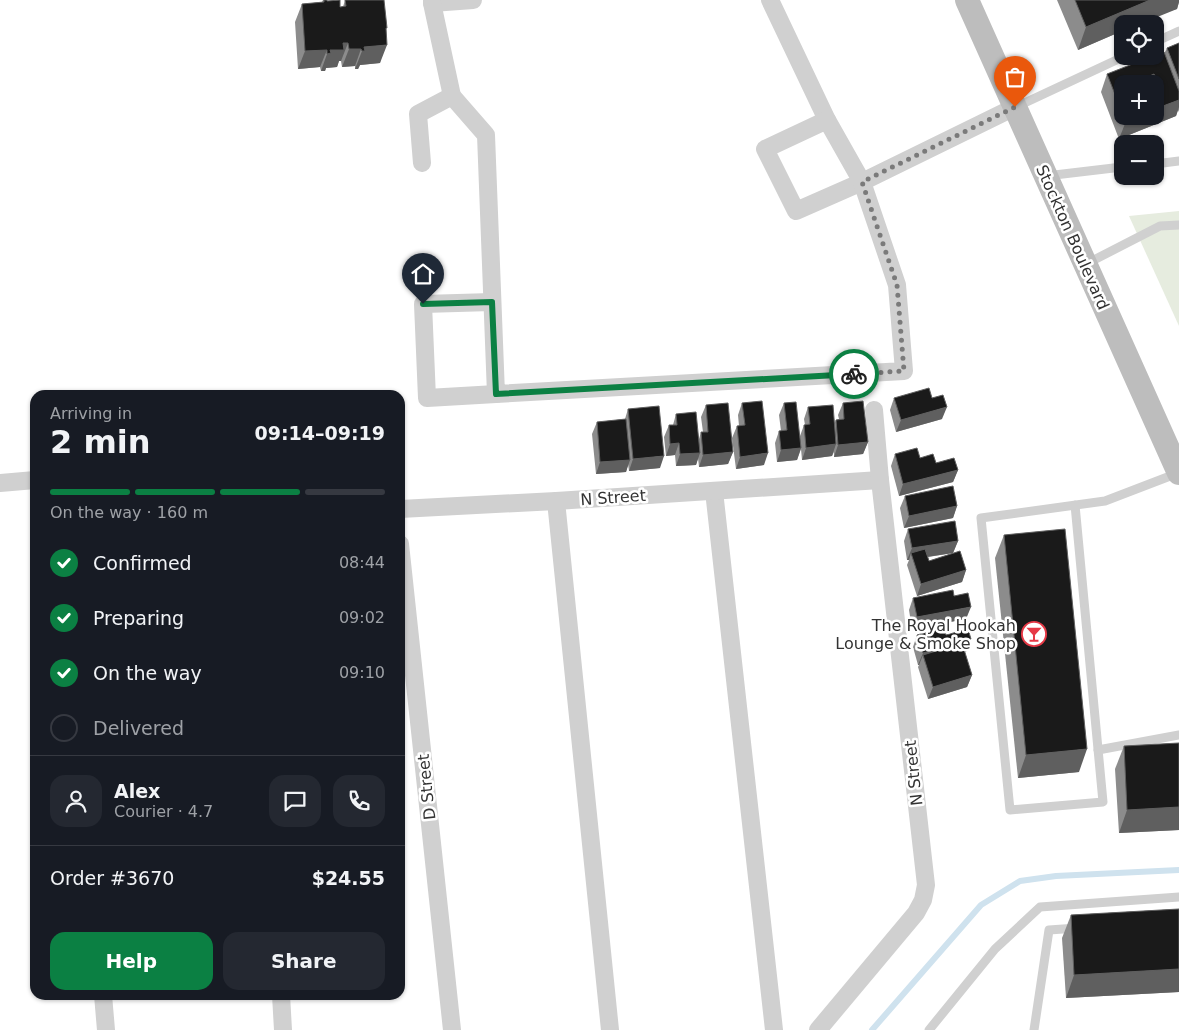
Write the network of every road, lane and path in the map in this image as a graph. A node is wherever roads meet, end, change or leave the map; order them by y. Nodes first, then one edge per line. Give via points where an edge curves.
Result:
1 (473, 0) edge
2 (770, 0) edge
3 (967, 0) edge
4 (432, 2) edge
5 (1179, 31) edge
6 (1164, 38) edge
7 (1114, 61) edge
8 (452, 96) junction
9 (1015, 107) junction
10 (827, 120) junction
11 (1179, 161) edge
12 (422, 163) dead end
13 (1164, 163) edge
14 (1114, 168) edge
15 (1046, 176) junction
16 (862, 182) junction
17 (1179, 225) edge
18 (1086, 264) junction
19 (492, 302) junction
20 (496, 394) junction
21 (874, 410) dead end
22 (1179, 473) edge
23 (30, 480) edge
24 (880, 480) junction
25 (0, 483) edge
26 (714, 491) junction
27 (556, 501) junction
28 (1075, 504) junction
29 (405, 510) edge
30 (405, 591) edge
31 (1179, 735) edge
32 (1098, 750) junction
33 (1179, 897) edge
34 (1086, 928) edge
35 (104, 1000) edge
36 (281, 1000) edge
37 (106, 1030) edge
38 (283, 1030) edge
39 (452, 1030) edge
40 (610, 1030) edge
41 (774, 1030) edge
42 (818, 1030) edge
43 (929, 1030) edge
44 (1034, 1030) edge

1 - 4 street
2 - 10 street
3 - 9 main road, Stockton Boulevard
4 - 8 street
5 - 6 lane
7 - 9 lane
8 - 12 street via 418,114
8 - 19 street via 486,135
9 - 15 main road, Stockton Boulevard
9 - 16 street
10 - 16 street
10 - 16 street via 765,149 796,211
11 - 13 lane
14 - 15 lane
15 - 18 main road, Stockton Boulevard
16 - 20 street via 897,285 904,371
17 - 18 lane via 1160,226
18 - 22 main road, Stockton Boulevard
19 - 20 street
19 - 20 street via 423,304 427,398
21 - 24 street, N Street
22 - 28 lane via 1105,501
23 - 25 street
24 - 26 street, N Street
24 - 42 street, N Street via 926,885 916,913
26 - 27 street, N Street
26 - 41 street
27 - 29 street
27 - 40 street
28 - 32 lane
28 - 32 lane via 981,518 1010,810 1103,802
30 - 39 street, D Street
31 - 32 lane
33 - 43 lane via 1040,907 995,949
34 - 44 lane via 1048,930
35 - 37 street
36 - 38 street

